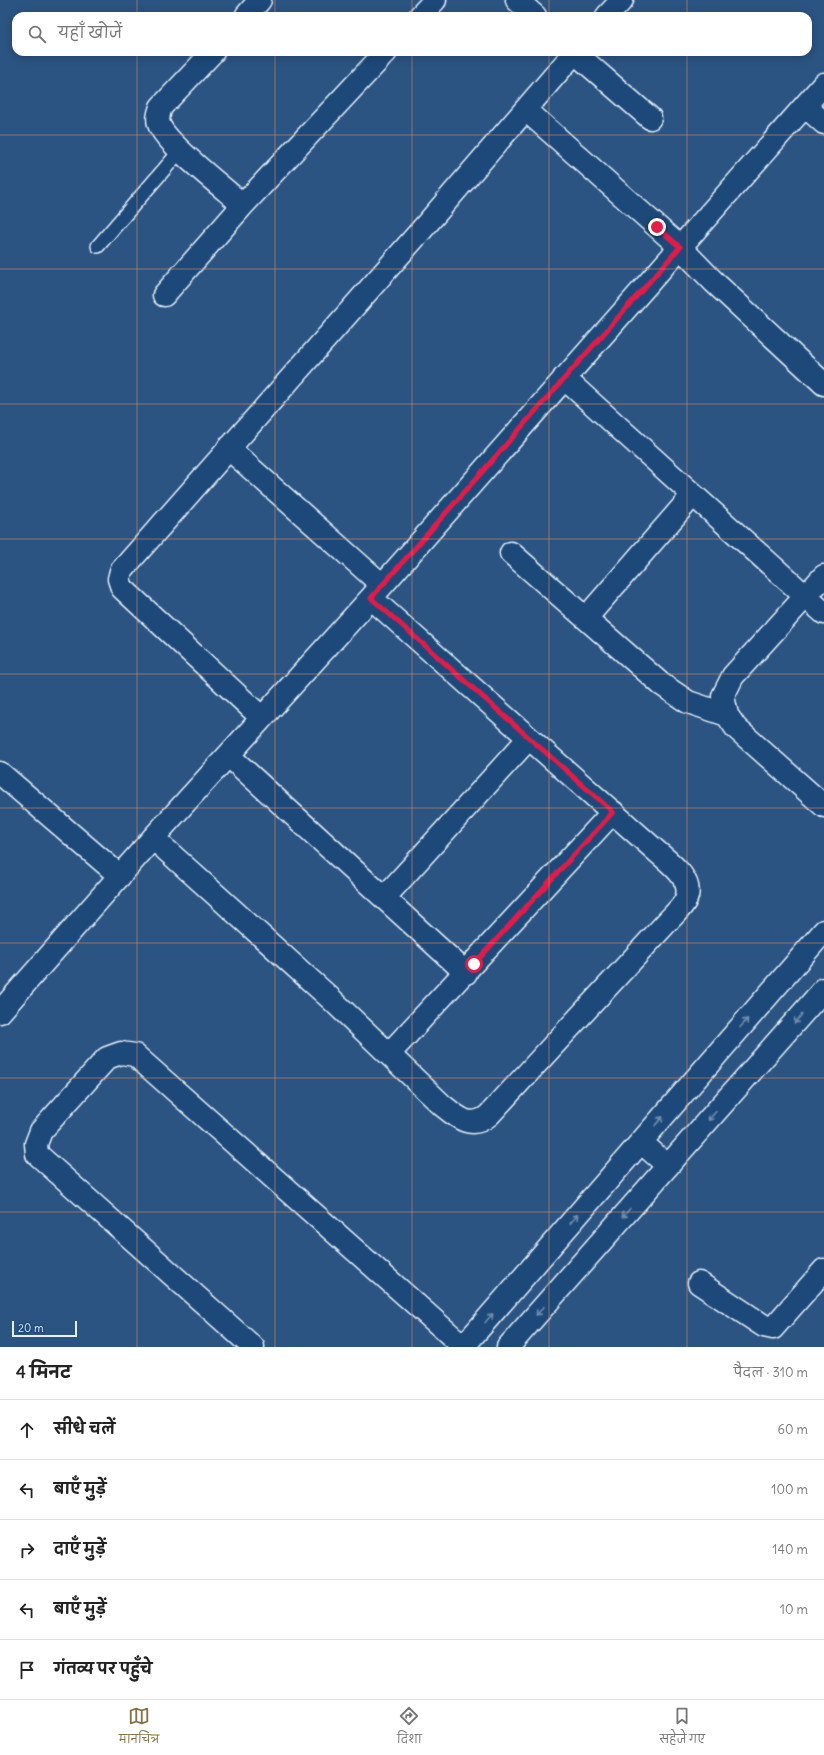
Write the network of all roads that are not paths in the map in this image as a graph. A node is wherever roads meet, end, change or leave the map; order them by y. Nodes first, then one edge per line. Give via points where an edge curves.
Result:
1 (260, 0) edge
2 (517, 0) edge
3 (622, 0) edge
4 (250, 12) edge
5 (530, 12) edge
6 (611, 12) edge
7 (208, 56) edge
8 (382, 56) edge
9 (572, 56) edge
10 (580, 56) edge
11 (824, 84) edge
12 (805, 106) junction
13 (526, 110) junction
14 (650, 118) dead end
15 (824, 123) edge
16 (180, 151) junction
17 (243, 206) junction
18 (98, 246) dead end
19 (680, 247) junction
20 (164, 295) dead end
21 (564, 378) junction
22 (824, 384) edge
23 (228, 448) junction
24 (693, 495) junction
25 (511, 553) dead end
26 (824, 576) edge
27 (376, 591) junction
28 (805, 597) junction
29 (824, 613) edge
30 (586, 618) junction
31 (727, 715) junction
32 (262, 718) junction
33 (529, 738) junction
34 (230, 756) junction
35 (0, 772) edge
36 (824, 806) edge
37 (613, 812) junction
38 (153, 838) junction
39 (120, 876) junction
40 (384, 898) junction
41 (824, 931) edge
42 (466, 973) junction
43 (824, 989) edge
44 (0, 1012) edge
45 (389, 1054) junction
46 (641, 1142) junction
47 (668, 1166) junction
48 (824, 1270) edge
49 (699, 1283) dead end
50 (253, 1347) edge
51 (464, 1347) edge
52 (508, 1347) edge

1 - 4 street
2 - 5 street
3 - 6 street
7 - 16 street via 161,107 157,116 162,131
8 - 17 street
9 - 13 street
10 - 14 street
11 - 12 street
12 - 15 street
12 - 19 street
13 - 19 street
13 - 23 street
16 - 17 street
16 - 18 lane
17 - 20 street
19 - 21 street
19 - 22 street
21 - 24 street
21 - 27 street
23 - 27 street
23 - 32 street via 133,555 121,571 119,579 122,588
24 - 28 street
24 - 30 street
25 - 30 street
26 - 28 street
27 - 32 street
27 - 33 street
28 - 29 street
28 - 31 street via 733,676 723,696
30 - 31 street via 676,695 688,702
31 - 36 street via 736,728
32 - 34 street
33 - 37 street
33 - 40 street
34 - 38 street
34 - 40 street
35 - 39 street
37 - 42 street
37 - 45 street via 684,878 687,898 531,1070 481,1121 470,1122 457,1117 442,1105
38 - 39 street
38 - 45 street
39 - 44 street
40 - 42 street
46 -> 41 street
42 - 45 street
43 -> 47 street
46 - 47 street
51 -> 46 street
47 -> 52 street
48 - 49 street via 773,1328 764,1326
50 - 51 street via 37,1154 36,1144 41,1131 108,1058 121,1053 135,1055

